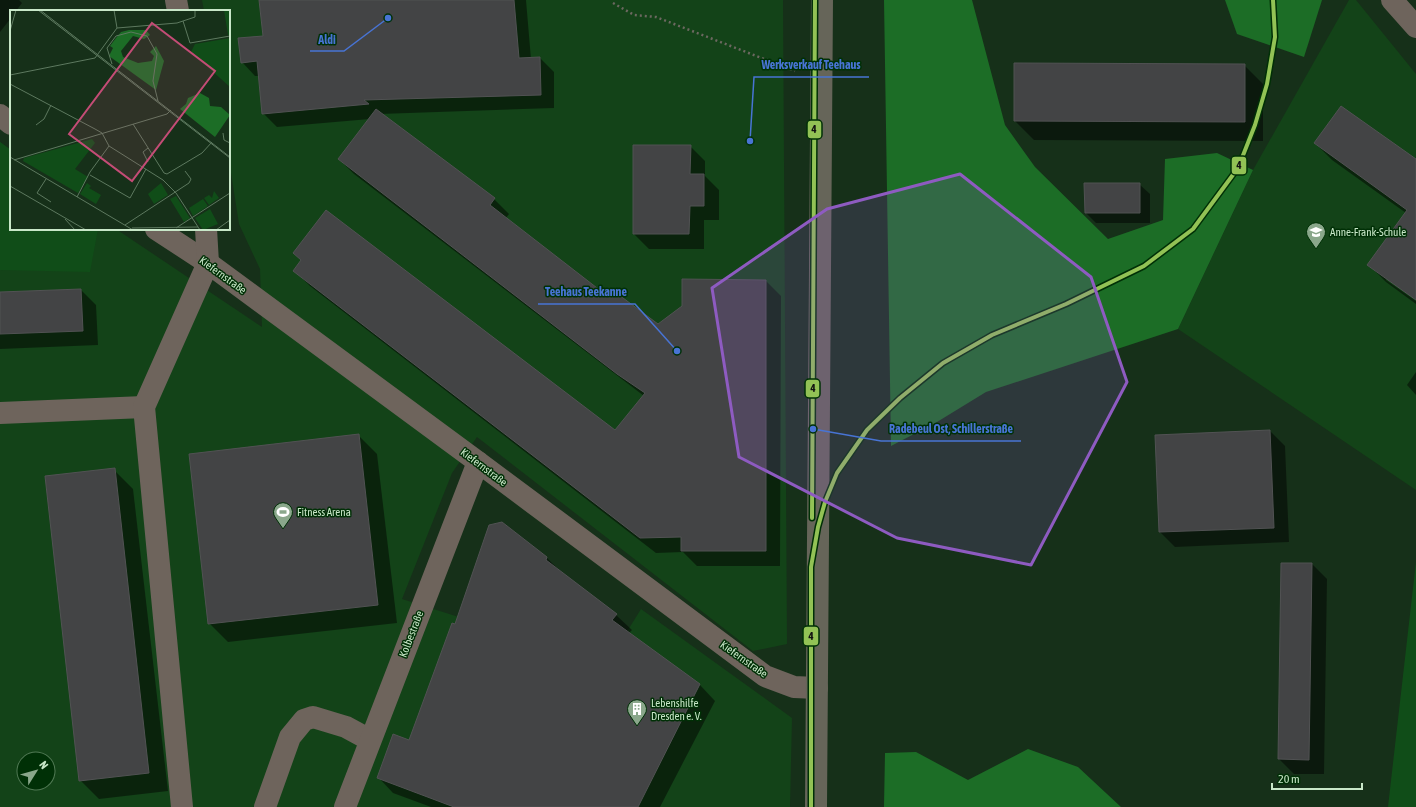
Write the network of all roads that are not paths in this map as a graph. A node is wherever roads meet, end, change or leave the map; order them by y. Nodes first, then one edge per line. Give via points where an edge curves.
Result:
1 (176, 0) edge
2 (822, 0) edge
3 (1392, 0) edge
4 (178, 10) edge
5 (1416, 27) edge
6 (0, 115) edge
7 (10, 123) edge
8 (158, 230) edge
9 (206, 230) edge
10 (208, 263) junction
11 (144, 407) junction
12 (0, 413) edge
13 (478, 462) junction
14 (818, 688) junction
15 (370, 740) junction
16 (182, 807) edge
17 (265, 807) edge
18 (345, 807) edge
19 (816, 807) edge

1 - 4 street
2 - 14 main road
3 - 5 street
6 - 7 street
8 - 10 street, Kiefernstraße
9 - 10 street
10 - 11 street
10 - 13 street, Kiefernstraße
11 - 12 street
11 - 16 street
13 - 14 street, Kiefernstraße via 765,676 794,687
13 - 15 street, Kolbestraße
14 - 19 main road
15 - 17 street via 346,727 313,717 304,720 290,737
15 - 18 street, Kolbestraße

